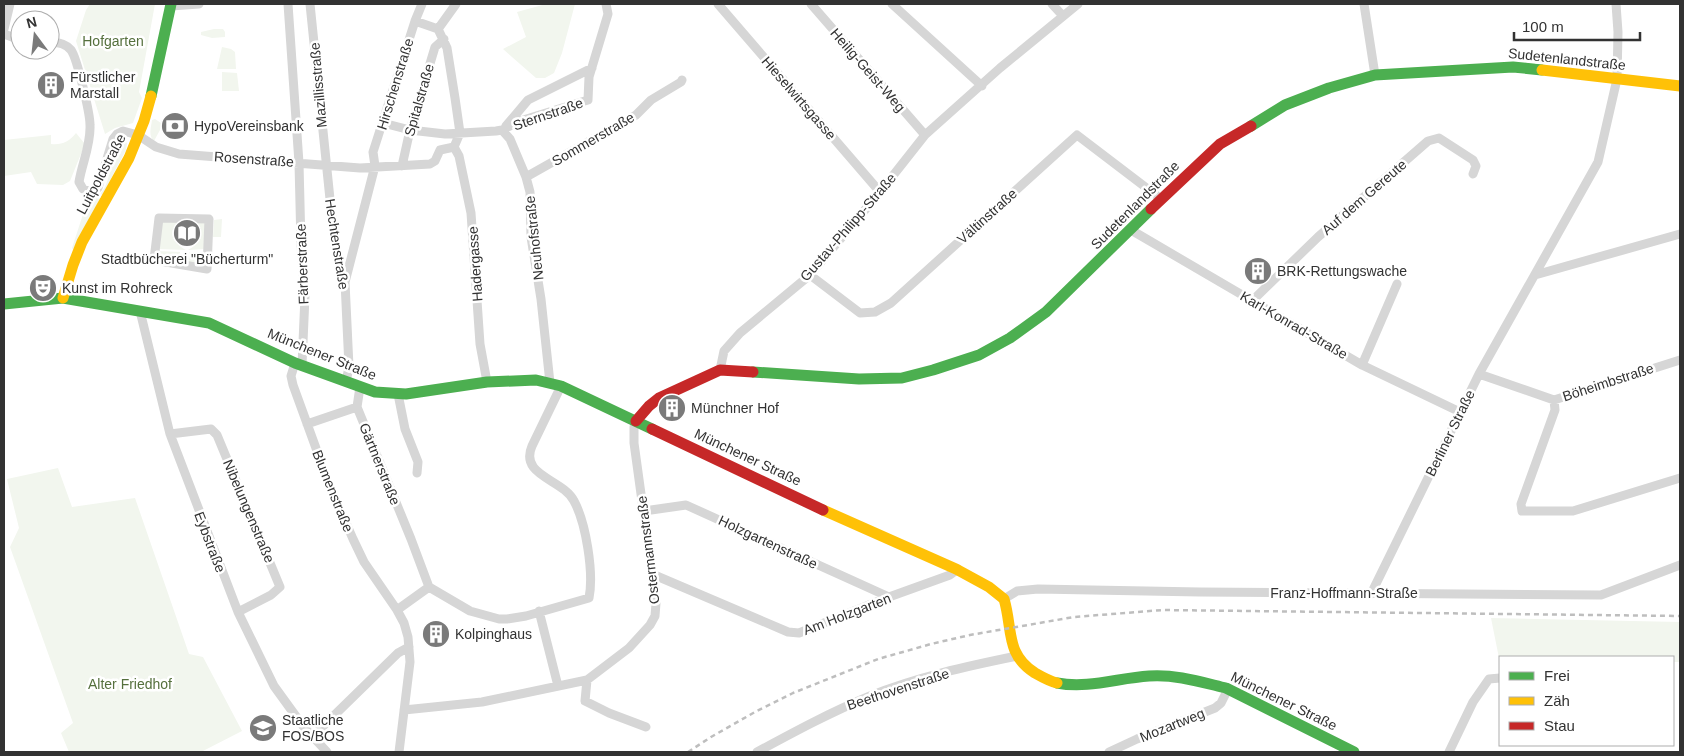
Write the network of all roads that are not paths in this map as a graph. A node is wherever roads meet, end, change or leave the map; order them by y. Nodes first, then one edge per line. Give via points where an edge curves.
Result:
1 (10, 4) edge
2 (199, 4) edge
3 (288, 4) edge
4 (310, 4) edge
5 (422, 4) edge
6 (456, 4) edge
7 (606, 4) edge
8 (718, 4) edge
9 (811, 4) edge
10 (892, 4) edge
11 (1052, 4) edge
12 (1078, 4) edge
13 (1364, 4) edge
14 (1616, 4) edge
15 (171, 5) edge
16 (1063, 16) junction
17 (415, 22) junction
18 (4, 29) edge
19 (438, 29) junction
20 (444, 39) junction
21 (60, 44) edge
22 (592, 68) junction
23 (1375, 75) junction
24 (1617, 79) junction
25 (682, 80) dead end
26 (982, 86) junction
27 (1680, 86) edge
28 (383, 124) junction
29 (410, 130) junction
30 (502, 130) junction
31 (460, 133) junction
32 (138, 135) junction
33 (925, 135) junction
34 (454, 147) junction
35 (299, 163) junction
36 (326, 166) junction
37 (375, 166) junction
38 (402, 166) junction
39 (1473, 174) dead end
40 (526, 177) junction
41 (880, 192) junction
42 (1161, 199) junction
43 (159, 218) joint
44 (1131, 230) junction
45 (1680, 234) edge
46 (810, 275) junction
47 (1535, 275) junction
48 (345, 282) junction
49 (1397, 284) dead end
50 (63, 298) junction
51 (1253, 300) junction
52 (4, 304) edge
53 (140, 311) junction
54 (1680, 360) edge
55 (299, 364) junction
56 (1362, 365) junction
57 (720, 370) junction
58 (1479, 374) junction
59 (346, 382) junction
60 (487, 382) junction
61 (555, 384) junction
62 (360, 387) junction
63 (398, 394) junction
64 (1554, 400) junction
65 (357, 407) junction
66 (1460, 412) junction
67 (636, 421) junction
68 (307, 424) junction
69 (170, 434) junction
70 (417, 473) dead end
71 (1680, 478) edge
72 (644, 511) junction
73 (1680, 565) edge
74 (958, 569) junction
75 (652, 574) junction
76 (429, 587) junction
77 (1371, 594) junction
78 (889, 597) junction
79 (1004, 599) junction
80 (397, 610) junction
81 (539, 611) junction
82 (238, 612) junction
83 (409, 647) junction
84 (1017, 656) junction
85 (1499, 678) edge
86 (587, 680) junction
87 (558, 686) junction
88 (1228, 689) junction
89 (404, 710) junction
90 (646, 727) dead end
91 (312, 737) junction
92 (327, 752) edge
93 (399, 752) edge
94 (757, 752) edge
95 (1108, 752) edge
96 (1354, 752) edge
97 (1449, 752) edge

1 - 18 street
2 - 15 street
3 - 35 street, Färberstraße
4 - 36 street, Mazillisstraße
5 - 17 street, Hirschenstraße
6 - 19 street
7 - 22 street via 608,14
8 - 41 street, Hieselwirtsgasse
9 - 33 street, Heilig-Geist-Weg
10 - 26 street
11 - 16 street
12 - 16 street, Gustav-Philipp-Straße
13 - 23 street
14 - 24 street, Berliner Straße
15 - 32 main road, Luitpoldstraße
16 - 26 street, Gustav-Philipp-Straße
17 - 19 street
17 - 28 street, Hirschenstraße
19 - 20 street
20 - 29 street, Spitalstraße via 435,47
20 - 31 street
21 - 32 street via 72,50 90,125 88,149 79,179 81,187 86,192 98,188 117,134 123,131
22 - 30 street via 528,100
22 - 30 street, Sternstraße via 588,100 520,121
23 - 24 main road, Sudetenlandstraße via 1513,67
23 - 42 main road, Sudetenlandstraße via 1285,105 1220,144
24 - 27 main road, Sudetenlandstraße
24 - 47 street, Berliner Straße via 1598,162
25 - 40 street, Sommerstraße via 651,100 636,115
26 - 33 street, Gustav-Philipp-Straße
28 - 29 street
28 - 37 street, Hirschenstraße via 374,152
29 - 31 street
29 - 38 street, Spitalstraße
30 - 31 street
30 - 40 street, Neuhofstraße via 510,139
31 - 34 street
32 - 35 street, Rosenstraße via 156,147 179,154
32 - 50 main road, Luitpoldstraße via 86,234
33 - 41 street, Gustav-Philipp-Straße
34 - 38 street, Rosenstraße via 440,150 436,161 430,164
34 - 60 street, Hadergasse via 459,156 471,213 480,344
35 - 36 street, Rosenstraße
35 - 55 street, Färberstraße via 305,296
36 - 37 street, Rosenstraße
36 - 48 street, Hechtenstraße via 335,248
37 - 38 street, Rosenstraße
37 - 48 street, Hirschenstraße
39 - 51 street, Auf dem Gereute via 1476,166 1473,160 1439,138 1428,141 1318,237
40 - 61 street, Neuhofstraße via 530,192 531,238
41 - 46 street, Gustav-Philipp-Straße
42 - 44 main road, Sudetenlandstraße
42 - 46 street, Vältinstraße via 1077,134 890,303 874,312 860,313
43 - 43 street via 210,219 207,269 154,260
44 - 51 street, Karl-Konrad-Straße
44 - 57 main road, Sudetenlandstraße via 1046,312 979,355 902,378 859,379
45 - 47 street
46 - 57 street, Gustav-Philipp-Straße via 740,333 724,351
47 - 58 street, Berliner Straße
48 - 59 street, Hechtenstraße via 349,367
49 - 56 street
50 - 52 main road, Münchener Straße
50 - 53 main road, Münchener Straße
51 - 56 street, Karl-Konrad-Straße
53 - 55 main road, Münchener Straße via 209,323
53 - 69 street, Eybstraße
54 - 64 street, Böheimbstraße
55 - 59 main road, Münchener Straße
55 - 68 street, Blumenstraße via 292,376 293,385
56 - 66 street, Karl-Konrad-Straße
57 - 67 main road, Sudetenlandstraße via 659,398
58 - 64 street, Böheimbstraße
58 - 66 street, Berliner Straße
59 - 62 main road, Münchener Straße
60 - 61 main road, Münchener Straße via 536,380
60 - 63 main road, Münchener Straße
61 - 67 main road, Münchener Straße
61 - 81 street via 528,453 529,461 538,473 564,489 573,499 587,545 591,588 589,598
62 - 63 main road, Münchener Straße
62 - 65 street, Gärtnerstraße
63 - 70 street via 405,429 418,462
64 - 71 street via 1555,410 1522,511 1573,511
65 - 68 street
65 - 76 street, Gärtnerstraße
66 - 77 street, Berliner Straße
67 - 72 street, Ostermannstraße via 633,435
67 - 74 main road, Münchener Straße via 869,531
68 - 80 street, Blumenstraße via 329,484 364,562
69 - 82 street, Eybstraße
69 - 82 street, Nibelungenstraße via 210,430 217,435 280,587
72 - 75 street, Ostermannstraße
72 - 78 street, Holzgartenstraße via 686,506
73 - 77 street, Franz-Hoffmann-Straße via 1601,595
74 - 78 street, Am Holzgarten via 950,575
74 - 79 main road, Münchener Straße
75 - 78 street, Am Holzgarten via 788,632 799,633
75 - 86 street, Ostermannstraße via 656,603 650,625 629,648
76 - 80 street
76 - 81 street via 470,611 490,617 507,619
77 - 79 street, Franz-Hoffmann-Straße via 1038,588 1017,592
79 - 84 main road
80 - 83 street, Blumenstraße via 404,623
81 - 87 street
82 - 91 street, Eybstraße via 274,686
83 - 89 street, Blumenstraße via 410,670
83 - 91 street via 398,653
84 - 88 main road, Münchener Straße via 1030,669 1051,681 1069,685 1152,676
84 - 94 street, Beethovenstraße via 930,676 872,695
85 - 97 street via 1489,679 1472,702
86 - 87 street, Ostermannstraße
86 - 90 street via 585,701
87 - 89 street, Ostermannstraße via 482,702
88 - 95 street, Mozartweg via 1214,708
88 - 96 main road, Münchener Straße
89 - 93 street, Blumenstraße
91 - 92 street, Eybstraße

